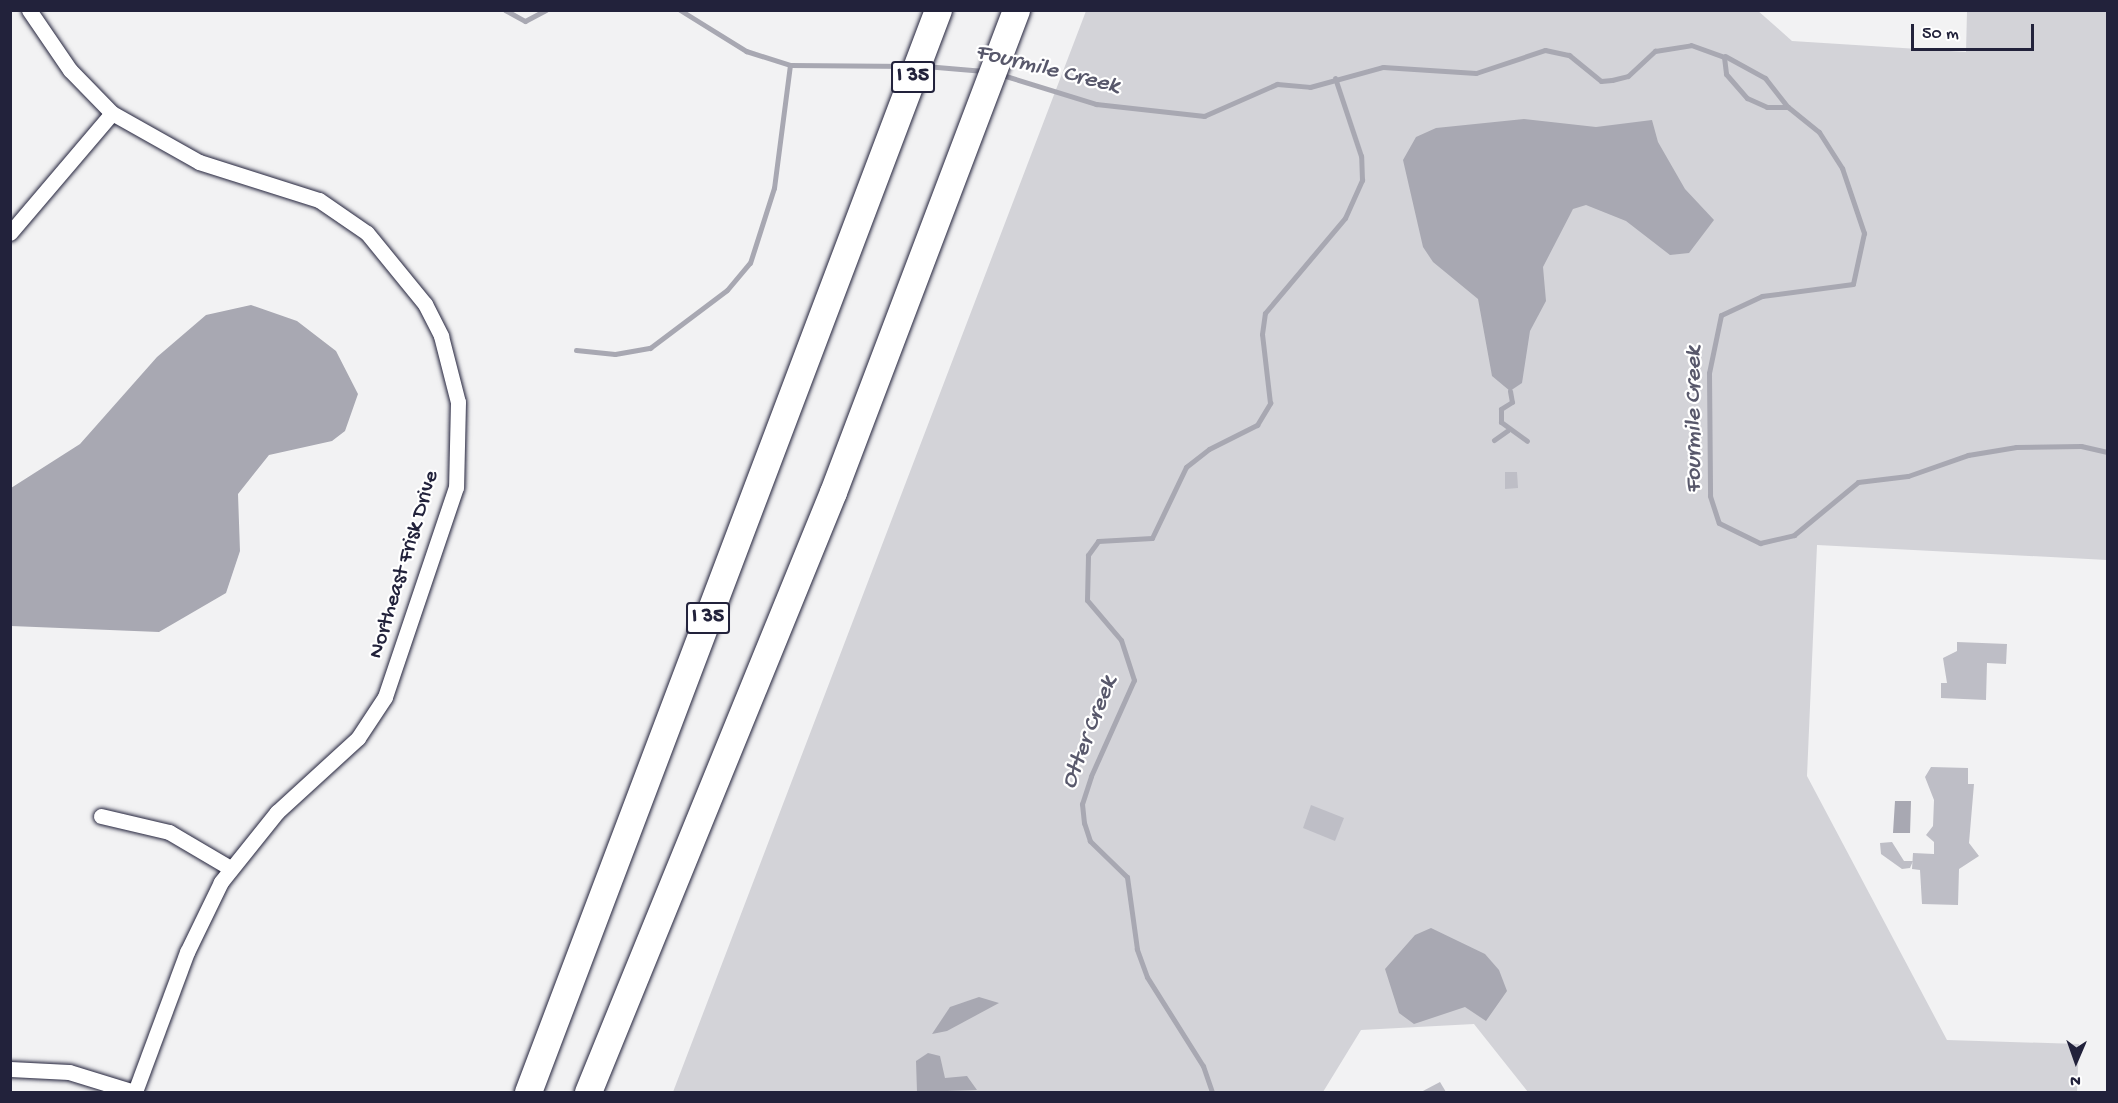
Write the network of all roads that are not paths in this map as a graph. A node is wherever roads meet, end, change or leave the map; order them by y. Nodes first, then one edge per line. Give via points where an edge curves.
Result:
1 (30, 10) edge
2 (938, 10) edge
3 (1015, 11) edge
4 (112, 113) junction
5 (10, 233) edge
6 (101, 816) dead end
7 (230, 868) junction
8 (10, 1069) edge
9 (135, 1092) edge
10 (528, 1092) edge
11 (588, 1092) edge

1 - 4 street, Northeast Frisk Drive via 70,70
2 - 10 highway, I 35
3 - 11 highway via 833,492
4 - 5 street
4 - 7 street, Northeast Frisk Drive via 200,162 319,200 367,233 425,304 441,336 458,402 456,487 385,698 345,753 277,812
6 - 7 street via 169,832
7 - 9 street, Northeast Frisk Drive via 187,952
8 - 9 street via 69,1072

